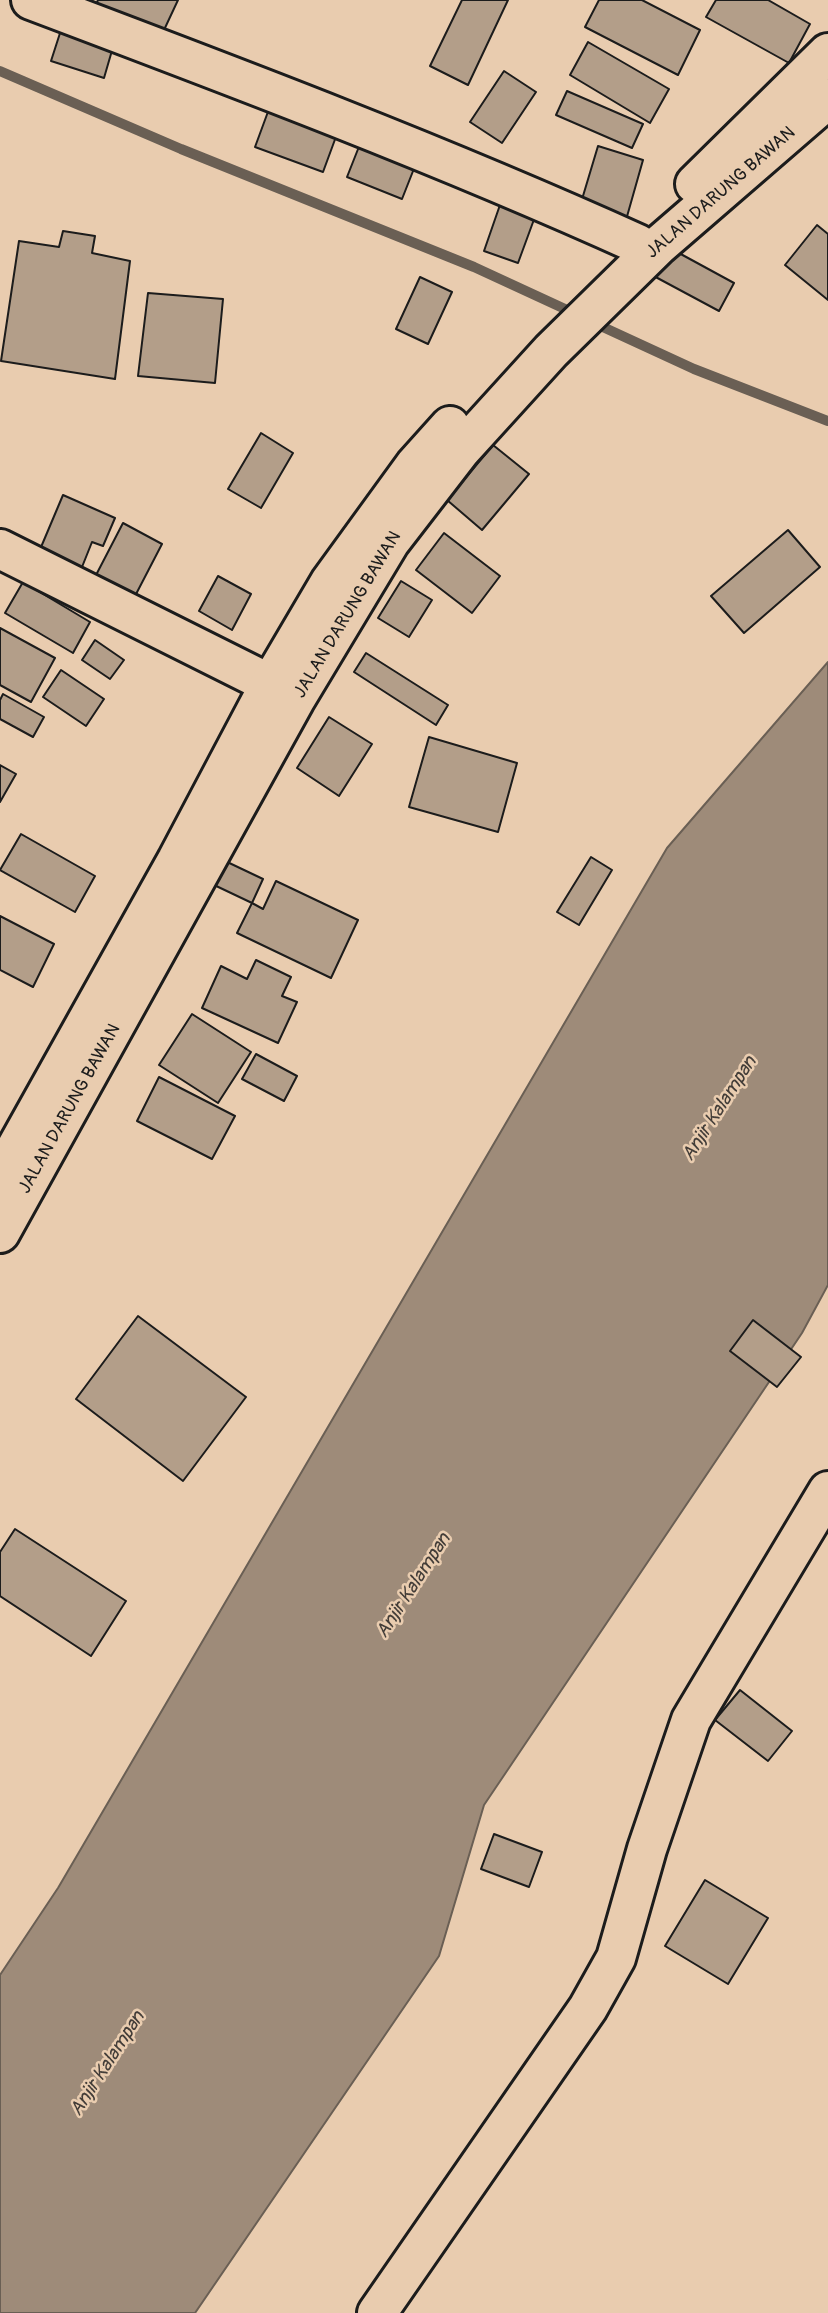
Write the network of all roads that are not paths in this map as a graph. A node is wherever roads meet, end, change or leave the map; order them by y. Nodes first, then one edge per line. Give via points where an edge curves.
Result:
1 (31, 0) edge
2 (828, 53) edge
3 (828, 99) edge
4 (641, 252) junction
5 (546, 346) junction
6 (0, 549) edge
7 (270, 684) junction
8 (0, 1177) edge
9 (0, 1233) edge
10 (828, 1491) edge
11 (377, 2313) edge

1 - 4 street via 570,213
2 - 4 street, JALAN DARUNG BAWAN via 713,165
3 - 4 street, JALAN DARUNG BAWAN
4 - 5 street, JALAN DARUNG BAWAN
5 - 7 street, JALAN DARUNG BAWAN via 479,397 415,465 330,582
5 - 9 street, JALAN DARUNG BAWAN via 390,542 295,700
6 - 7 street
7 - 8 street, JALAN DARUNG BAWAN
10 - 11 street via 699,1702 605,1980

